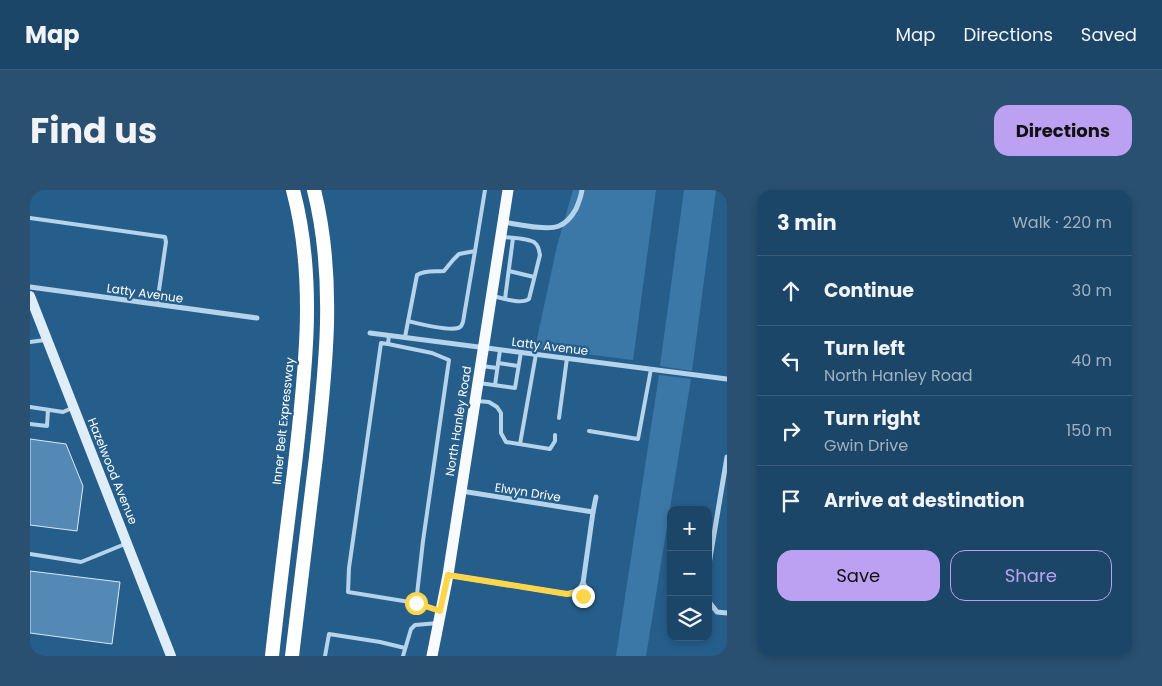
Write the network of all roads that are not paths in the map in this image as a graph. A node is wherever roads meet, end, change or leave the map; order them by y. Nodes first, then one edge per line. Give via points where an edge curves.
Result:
1 (31, 190) edge
2 (293, 190) edge
3 (314, 190) edge
4 (485, 190) edge
5 (508, 190) edge
6 (582, 190) edge
7 (30, 194) edge
8 (30, 218) edge
9 (503, 222) junction
10 (500, 236) junction
11 (513, 238) junction
12 (475, 251) junction
13 (509, 271) junction
14 (534, 277) junction
15 (30, 287) edge
16 (30, 296) edge
17 (491, 296) junction
18 (505, 299) junction
19 (157, 304) junction
20 (257, 318) dead end
21 (408, 322) junction
22 (370, 333) dead end
23 (389, 335) junction
24 (404, 337) junction
25 (47, 340) junction
26 (30, 342) edge
27 (388, 344) junction
28 (484, 348) junction
29 (500, 350) junction
30 (521, 352) junction
31 (536, 354) junction
32 (567, 358) junction
33 (481, 365) junction
34 (498, 366) junction
35 (518, 366) junction
36 (651, 370) junction
37 (727, 379) edge
38 (478, 383) junction
39 (495, 385) junction
40 (475, 401) junction
41 (30, 407) edge
42 (74, 407) junction
43 (48, 410) junction
44 (559, 418) dead end
45 (30, 424) edge
46 (589, 431) dead end
47 (555, 435) dead end
48 (520, 444) junction
49 (727, 457) edge
50 (726, 471) edge
51 (461, 491) junction
52 (596, 498) dead end
53 (593, 512) junction
54 (127, 543) junction
55 (711, 551) edge
56 (30, 554) edge
57 (448, 575) junction
58 (416, 603) junction
59 (712, 605) edge
60 (440, 611) junction
61 (727, 613) edge
62 (438, 623) junction
63 (405, 648) junction
64 (171, 656) edge
65 (272, 656) edge
66 (292, 656) edge
67 (325, 656) edge
68 (403, 656) edge
69 (432, 656) edge

1 - 7 lane
2 - 65 highway, Inner Belt Expressway via 304,248 307,324 300,422
3 - 66 highway via 326,262 326,338 321,411
4 - 12 lane
5 - 9 main road, North Hanley Road
6 - 9 street via 574,212 559,226 550,228
8 - 19 lane via 165,237
9 - 10 main road, North Hanley Road
10 - 11 lane
10 - 17 main road, North Hanley Road
11 - 13 lane
11 - 14 lane via 529,240 538,247 540,255
12 - 21 lane via 459,254 444,271 417,276
12 - 21 lane via 461,326 447,329
13 - 14 lane
13 - 18 lane
14 - 18 lane via 526,302
15 - 19 street, Latty Avenue
16 - 25 street, Hazelwood Avenue
17 - 18 lane
17 - 28 main road, North Hanley Road
19 - 20 street, Latty Avenue
21 - 24 lane
22 - 23 street, Latty Avenue
23 - 24 street, Latty Avenue
23 - 27 lane
24 - 28 street, Latty Avenue
25 - 26 lane
25 - 42 street, Hazelwood Avenue
27 - 58 lane via 449,360
27 - 58 lane via 381,343 348,592
28 - 29 street, Latty Avenue
28 - 33 main road, North Hanley Road
29 - 30 street, Latty Avenue
29 - 34 lane
30 - 31 street, Latty Avenue
30 - 35 lane
31 - 32 street, Latty Avenue
31 - 48 lane
32 - 36 street, Latty Avenue
32 - 44 lane
33 - 34 lane
33 - 38 main road, North Hanley Road
34 - 35 lane
34 - 39 lane
35 - 39 lane via 515,388
36 - 37 street, Latty Avenue
36 - 46 lane via 638,439
38 - 39 lane
38 - 40 main road, North Hanley Road
40 - 48 lane via 489,402 497,407 501,413 501,433 506,442
40 - 51 main road, North Hanley Road
41 - 43 lane
42 - 43 lane via 63,412
42 - 54 street, Hazelwood Avenue
43 - 45 lane via 47,426
47 - 48 lane via 550,449
49 - 50 street
50 - 55 street
51 - 53 street, Elwyn Drive
51 - 57 main road, North Hanley Road
52 - 53 street
53 - 57 street via 583,583 576,592 567,594
54 - 56 lane via 81,562
54 - 64 street, Hazelwood Avenue
57 - 60 main road, North Hanley Road
58 - 60 lane
59 - 61 street via 717,612
60 - 62 main road, North Hanley Road
62 - 63 lane via 415,625
62 - 69 main road, North Hanley Road
63 - 67 lane via 330,634
63 - 68 lane

